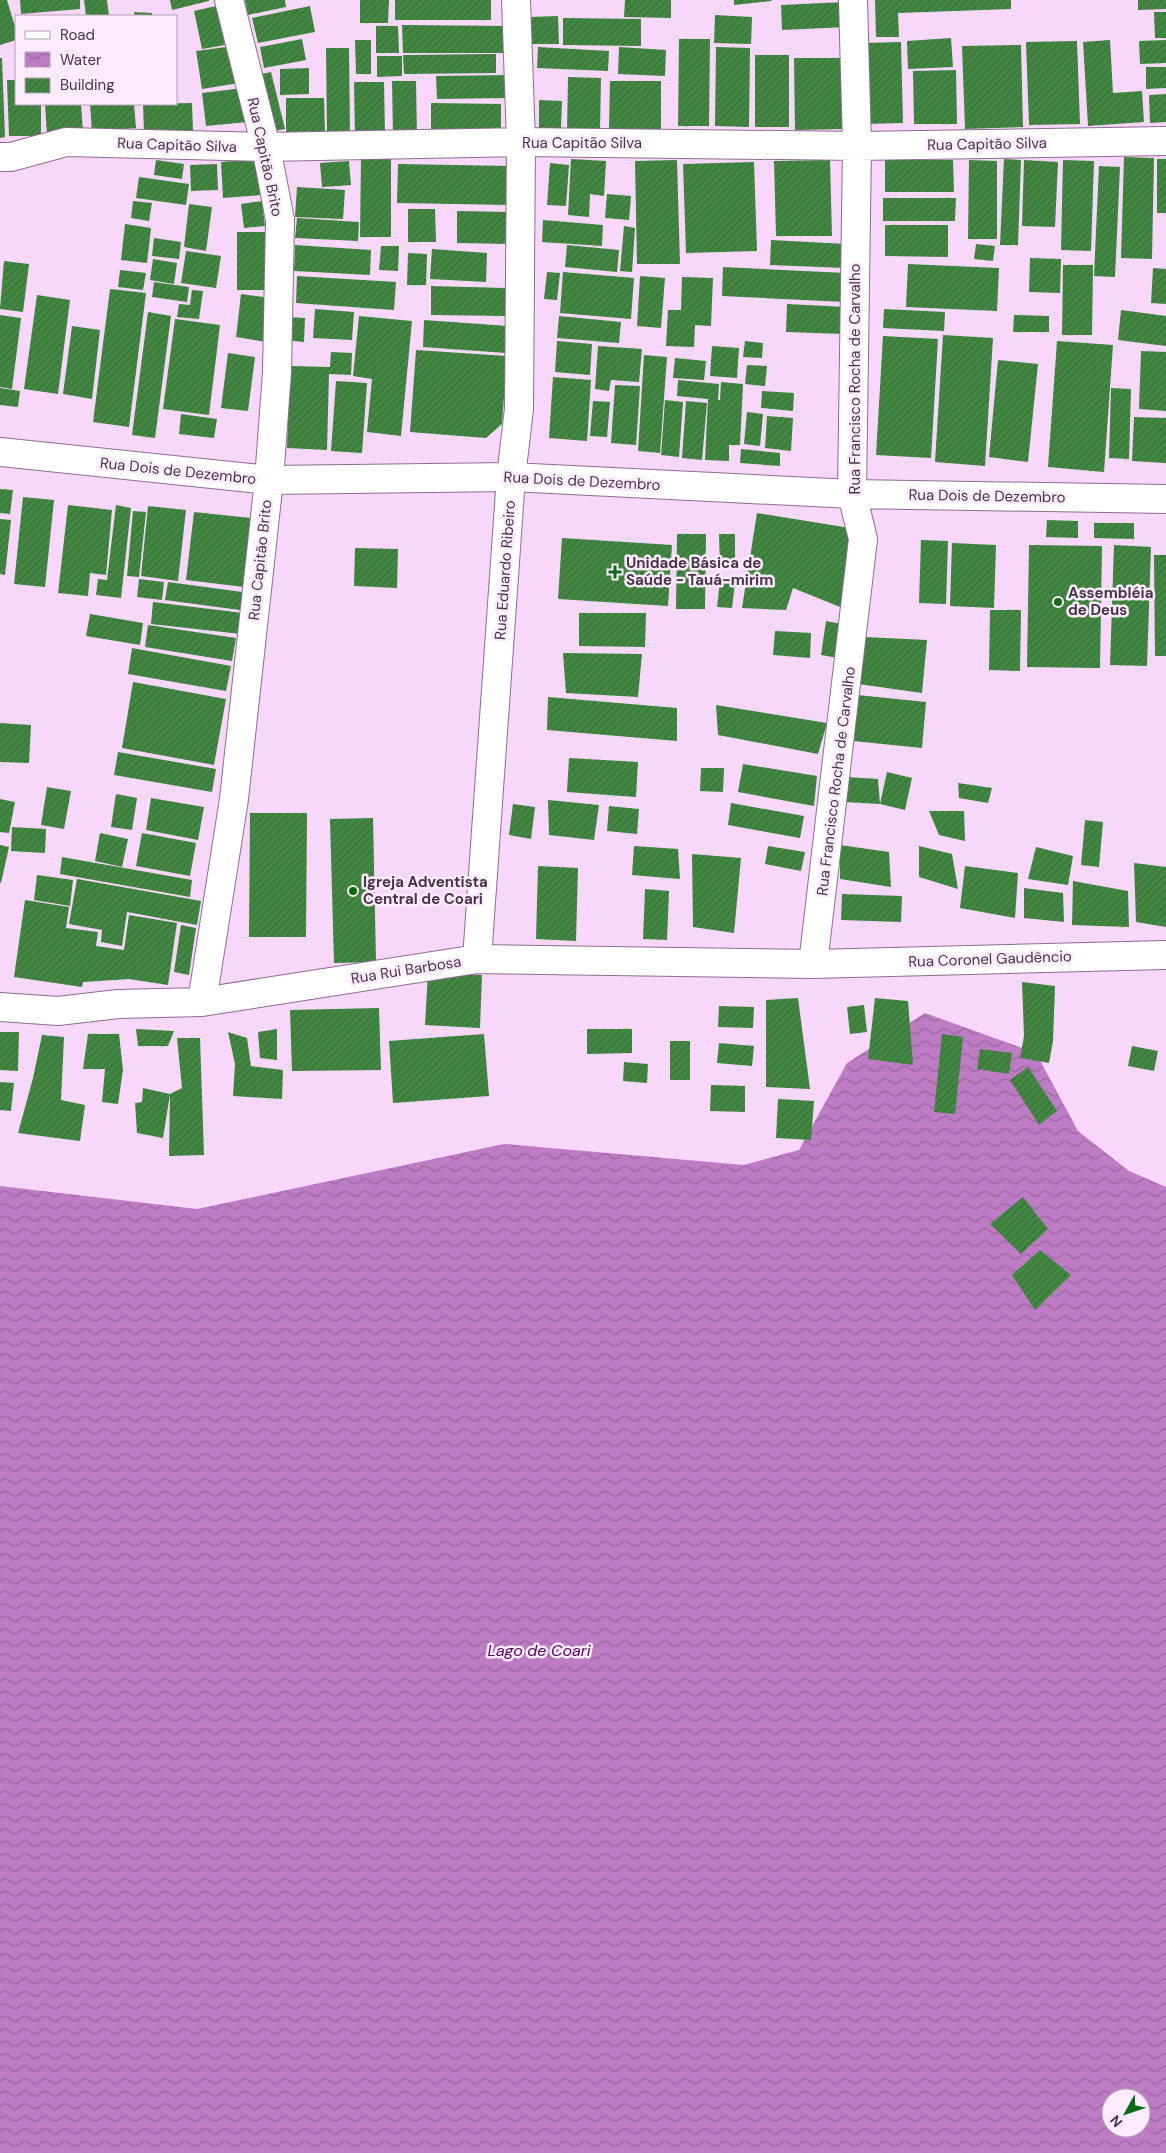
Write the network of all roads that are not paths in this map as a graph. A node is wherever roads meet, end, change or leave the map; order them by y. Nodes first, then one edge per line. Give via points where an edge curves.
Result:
1 (230, 0) edge
2 (516, 0) edge
3 (853, 0) edge
4 (1166, 141) edge
5 (521, 142) junction
6 (857, 146) junction
7 (266, 147) junction
8 (0, 157) edge
9 (0, 452) edge
10 (511, 477) junction
11 (269, 480) junction
12 (852, 494) junction
13 (1166, 499) edge
14 (1166, 955) edge
15 (477, 959) junction
16 (813, 964) junction
17 (202, 1002) junction
18 (0, 1007) edge

1 - 7 street, Rua Capitão Brito
2 - 5 street, Rua Eduardo Ribeiro
3 - 6 street, Rua Francisco Rocha de Carvalho
4 - 6 street, Rua Capitão Silva
5 - 6 street, Rua Capitão Silva
5 - 7 street, Rua Capitão Silva
5 - 10 street, Rua Eduardo Ribeiro via 519,409
6 - 12 street, Rua Francisco Rocha de Carvalho
7 - 8 street, Rua Capitão Silva via 66,142
7 - 11 street, Rua Capitão Brito via 280,220 277,372
9 - 11 street, Rua Dois de Dezembro
10 - 11 street, Rua Dois de Dezembro
10 - 12 street, Rua Dois de Dezembro
10 - 15 street, Rua Eduardo Ribeiro
11 - 17 street, Rua Capitão Brito via 234,800
12 - 13 street, Rua Dois de Dezembro
12 - 16 street, Rua Francisco Rocha de Carvalho via 863,539 861,572
14 - 16 street, Rua Coronel Gaudêncio
15 - 16 street, Rua Rui Barbosa
15 - 17 street, Rua Rui Barbosa
17 - 18 street, Rua Rui Barbosa via 118,1004 58,1010

